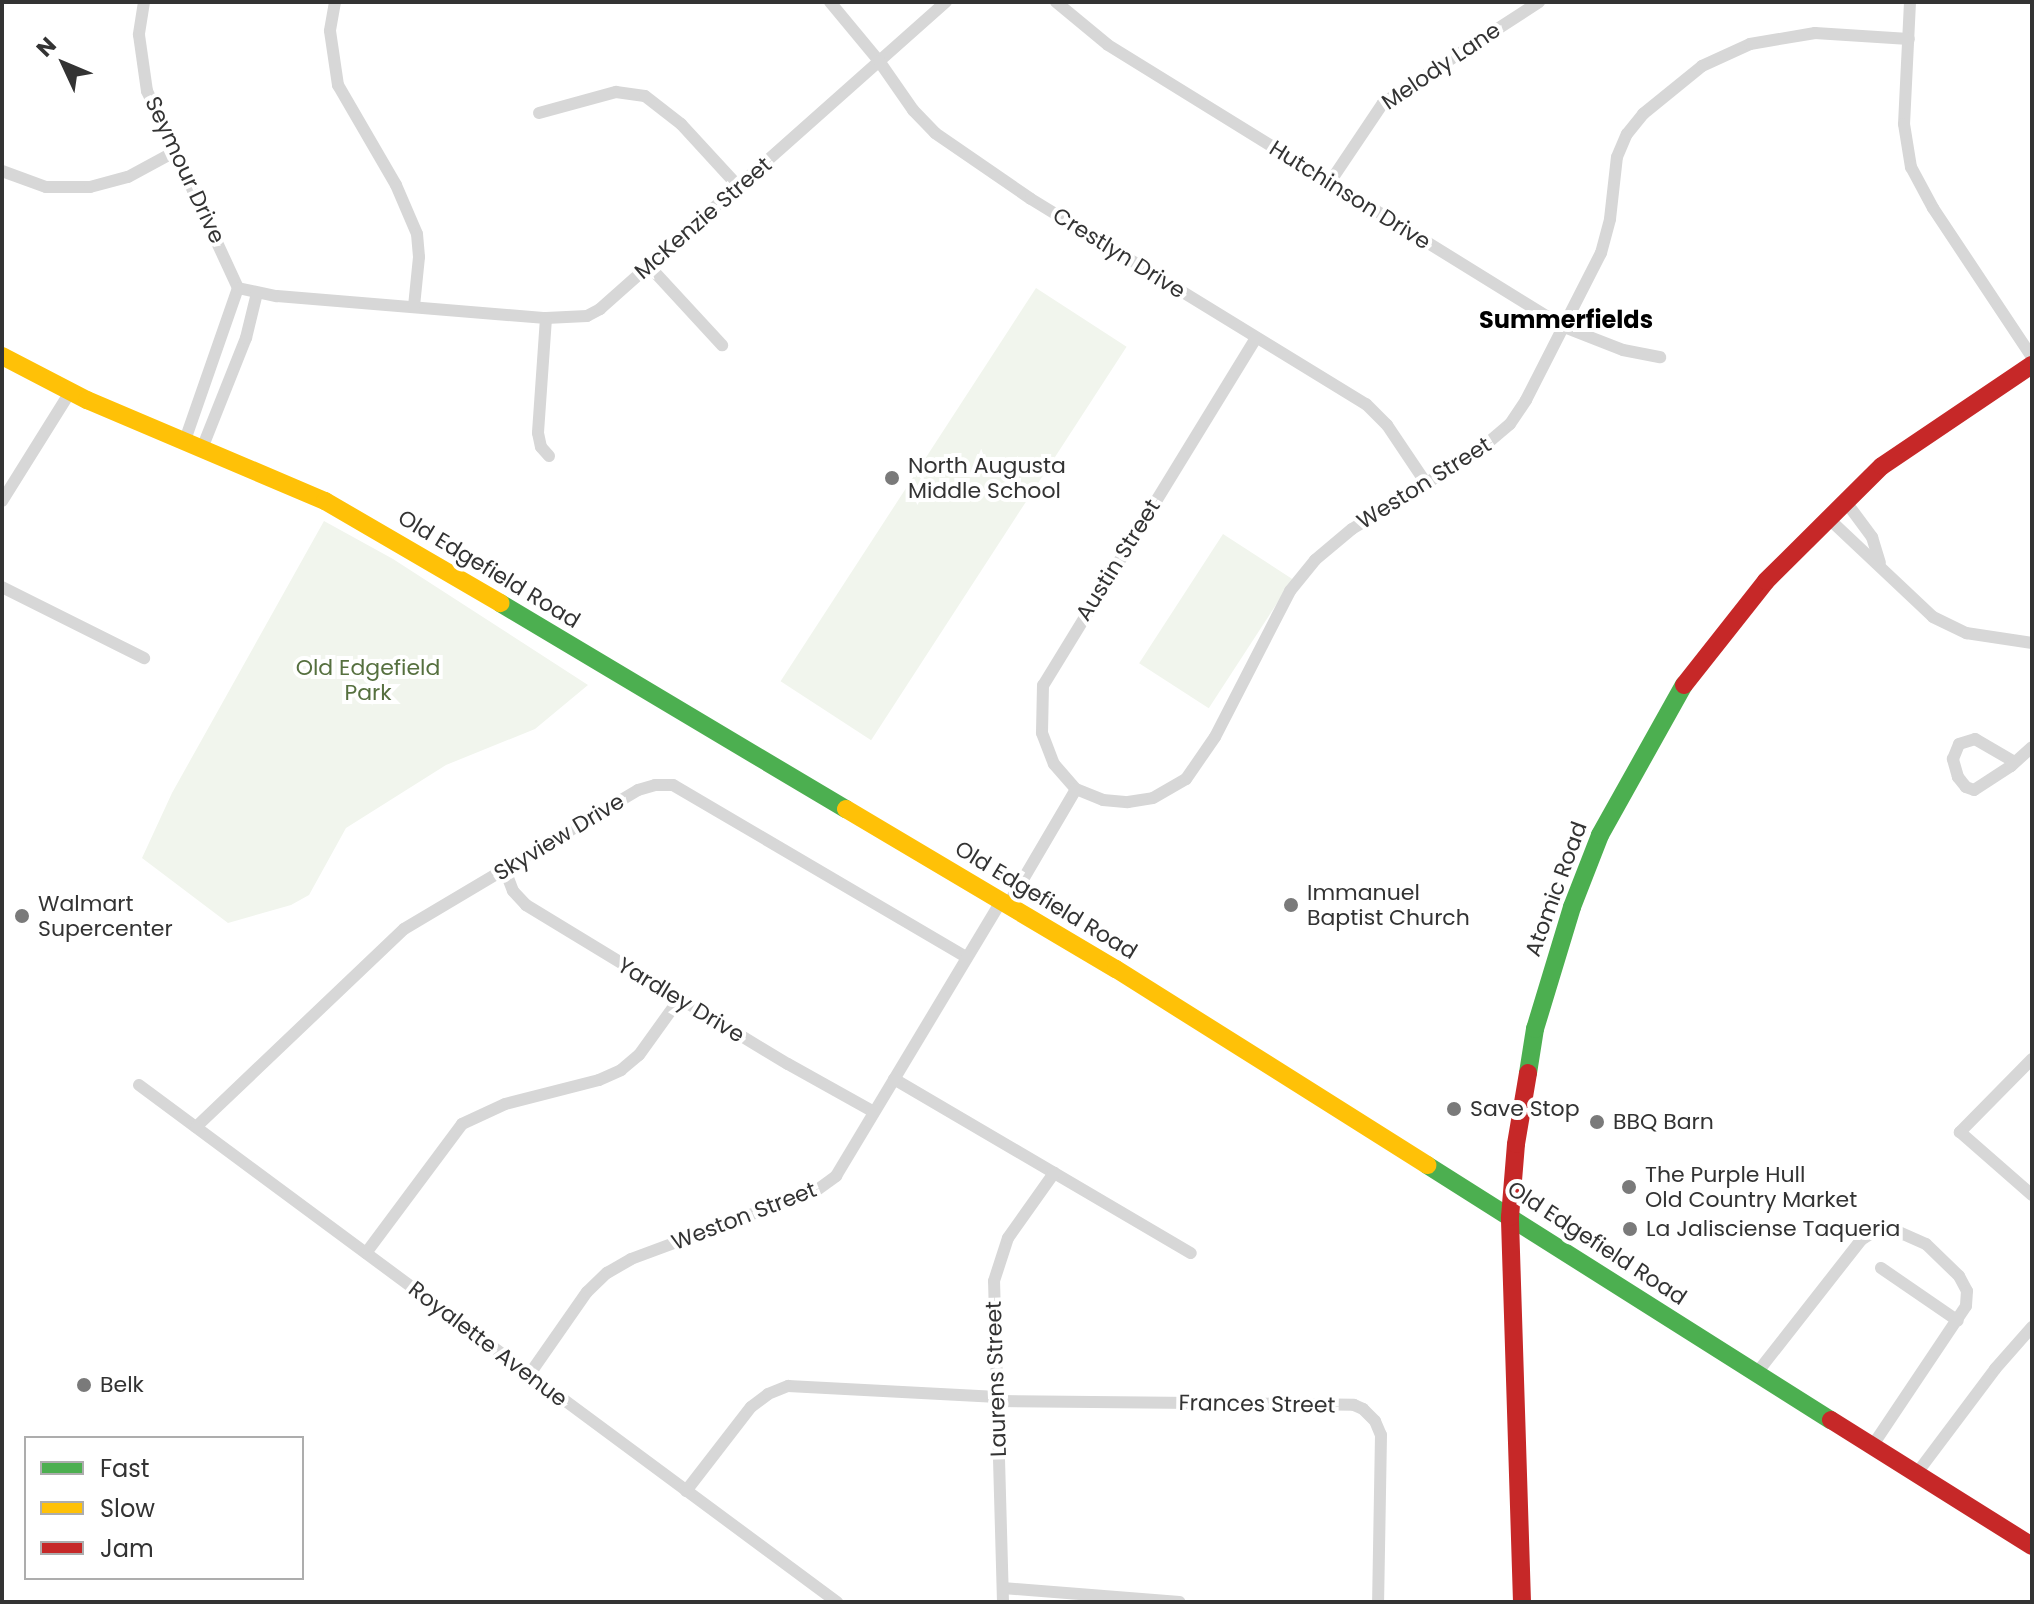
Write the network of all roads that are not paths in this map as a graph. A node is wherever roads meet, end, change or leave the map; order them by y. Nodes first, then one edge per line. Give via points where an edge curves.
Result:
1 (144, 2) edge
2 (335, 2) edge
3 (830, 2) edge
4 (946, 2) edge
5 (1056, 2) edge
6 (1539, 2) edge
7 (1910, 2) edge
8 (1909, 39) junction
9 (879, 61) junction
10 (539, 113) dead end
11 (174, 152) junction
12 (2, 171) edge
13 (1330, 182) junction
14 (738, 186) junction
15 (649, 266) junction
16 (238, 288) junction
17 (257, 293) junction
18 (414, 306) junction
19 (546, 318) junction
20 (1564, 327) junction
21 (1256, 338) junction
22 (722, 345) dead end
23 (2, 356) edge
24 (1660, 357) dead end
25 (2032, 357) edge
26 (2032, 365) edge
27 (70, 392) junction
28 (192, 447) junction
29 (549, 456) dead end
30 (1426, 483) junction
31 (2, 501) edge
32 (1846, 502) junction
33 (1828, 518) junction
34 (1884, 569) junction
35 (2, 587) edge
36 (2032, 643) edge
37 (144, 658) dead end
38 (2032, 747) edge
39 (2011, 766) junction
40 (1076, 789) junction
41 (505, 870) junction
42 (1004, 903) junction
43 (966, 957) junction
44 (680, 998) junction
45 (2032, 1059) edge
46 (894, 1079) junction
47 (139, 1085) dead end
48 (874, 1112) junction
49 (196, 1127) junction
50 (1054, 1173) junction
51 (2032, 1195) edge
52 (1510, 1217) junction
53 (366, 1253) junction
54 (1191, 1253) dead end
55 (1881, 1268) dead end
56 (1958, 1321) junction
57 (2032, 1327) edge
58 (1756, 1374) junction
59 (529, 1375) junction
60 (998, 1399) junction
61 (1873, 1445) junction
62 (1917, 1473) junction
63 (686, 1491) junction
64 (2032, 1546) edge
65 (1003, 1595) edge
66 (837, 1602) edge
67 (1179, 1602) edge
68 (1378, 1602) edge
69 (1522, 1602) edge

1 - 11 street, Seymour Drive via 139,26 142,70
2 - 18 street via 330,31 338,85 396,185 417,234
3 - 9 street, Crestlyn Drive
4 - 9 street, McKenzie Street
5 - 13 street, Hutchinson Drive via 1108,45
6 - 13 street, Melody Lane via 1383,103
7 - 8 street
8 - 20 street, Weston Street via 1815,33 1779,37 1733,50 1688,76 1643,114 1621,145 1606,236
8 - 25 street via 1904,124 1911,167
9 - 14 street, McKenzie Street
9 - 21 street, Crestlyn Drive via 935,133
10 - 14 street via 616,92 645,96 681,124
11 - 12 street via 128,177 90,187 46,187
11 - 16 street, Seymour Drive
13 - 20 street, Hutchinson Drive
14 - 15 street, McKenzie Street
15 - 19 street, McKenzie Street via 594,313
15 - 22 street
16 - 17 street
16 - 28 street
17 - 18 street, McKenzie Street
17 - 28 street via 246,338
18 - 19 street, McKenzie Street
19 - 29 street via 538,433
20 - 24 street, Hutchinson Drive via 1623,350
20 - 30 street, Weston Street via 1510,424 1489,444
21 - 30 street, Crestlyn Drive via 1366,404 1387,425
21 - 40 street, Austin Street via 1043,685 1044,741 1060,773
23 - 27 street, Old Edgefield Road
26 - 32 street, Atomic Road via 1882,466
27 - 28 street, Old Edgefield Road
27 - 31 street
28 - 42 street, Old Edgefield Road via 354,516
30 - 40 street, Weston Street via 1352,529 1302,575 1207,752 1186,779 1153,798 1128,802 1103,800
32 - 33 street, Atomic Road
32 - 34 street via 1868,530
33 - 34 street
33 - 52 street, Atomic Road via 1742,608 1700,662 1657,728 1600,835 1567,920 1535,1029 1522,1091
34 - 36 street via 1923,610 1957,631
35 - 37 street
38 - 39 street
39 - 39 street via 1970,790 1958,777 1954,754 1963,741 1975,739 2001,751 2013,761
40 - 42 street, Weston Street
41 - 43 street, Skyview Drive via 638,790 673,785
41 - 44 street, Yardley Drive via 526,905
41 - 49 street, Skyview Drive via 404,929
42 - 43 street, Weston Street
42 - 52 street, Old Edgefield Road
43 - 46 street, Weston Street
44 - 48 street, Yardley Drive
44 - 53 street via 639,1055 621,1070 505,1104 462,1124
45 - 51 street via 1960,1132
46 - 48 street, Weston Street
46 - 50 street
47 - 49 street, Royalette Avenue
48 - 59 street, Weston Street via 842,1168 817,1190 631,1259 607,1273 587,1292
49 - 53 street, Royalette Avenue
50 - 54 street
50 - 60 street, Laurens Street via 1008,1238 997,1266 992,1305
52 - 58 street, Old Edgefield Road
52 - 69 street, Atomic Road
53 - 59 street, Royalette Avenue
55 - 56 street
56 - 58 street via 1967,1291 1949,1264 1908,1234 1875,1231 1841,1262
56 - 61 street
57 - 62 street
58 - 61 street, Old Edgefield Road
59 - 63 street, Royalette Avenue
60 - 63 street, Frances Street via 788,1386 751,1407
60 - 65 street, Laurens Street
60 - 68 street, Frances Street via 1363,1409 1381,1435
61 - 62 street, Old Edgefield Road
62 - 64 street, Old Edgefield Road
63 - 66 street, Royalette Avenue
65 - 67 street

